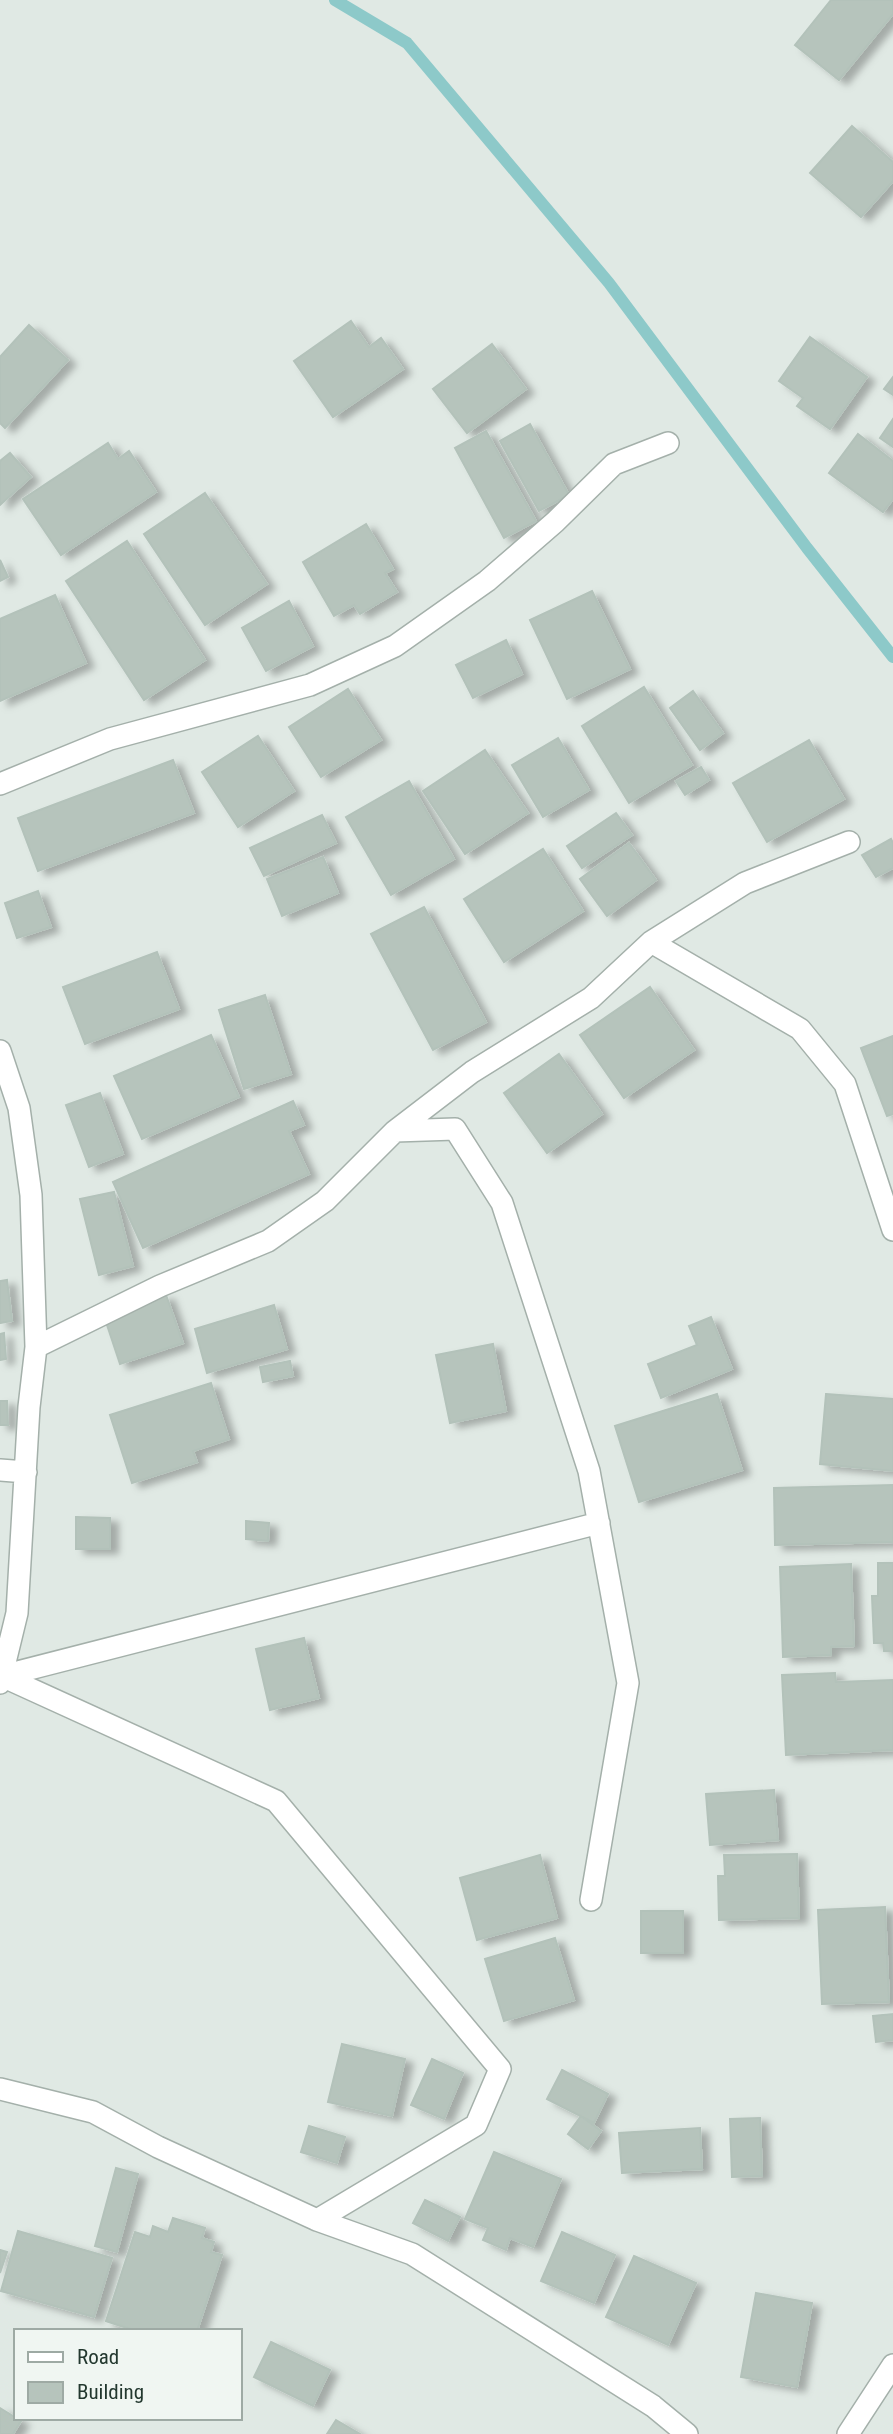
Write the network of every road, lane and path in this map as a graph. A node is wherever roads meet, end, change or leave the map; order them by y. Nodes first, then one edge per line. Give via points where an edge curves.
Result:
1 (668, 443) dead end
2 (0, 785) edge
3 (849, 842) dead end
4 (651, 942) junction
5 (0, 1051) edge
6 (9, 1108) edge
7 (395, 1130) junction
8 (893, 1230) edge
9 (36, 1347) junction
10 (0, 1470) edge
11 (26, 1472) junction
12 (599, 1523) junction
13 (1, 1679) edge
14 (591, 1900) dead end
15 (0, 2090) edge
16 (317, 2220) junction
17 (893, 2365) edge
18 (687, 2434) edge
19 (848, 2434) edge

1 - 2 street via 614,464 486,581 395,646 310,685 110,739
3 - 4 street via 745,883
4 - 7 street via 591,998 472,1072
4 - 8 street via 800,1029 845,1084
5 - 6 street
6 - 9 street via 32,1195
7 - 9 street via 325,1201 268,1241 160,1286
7 - 12 street via 455,1129 502,1203 589,1471
9 - 11 street
10 - 11 street
11 - 13 street via 17,1613
12 - 13 street
12 - 14 street via 628,1683
13 - 16 street via 276,1801 500,2069 476,2125
15 - 16 street via 93,2112
16 - 18 street via 412,2253 653,2406
17 - 19 street

